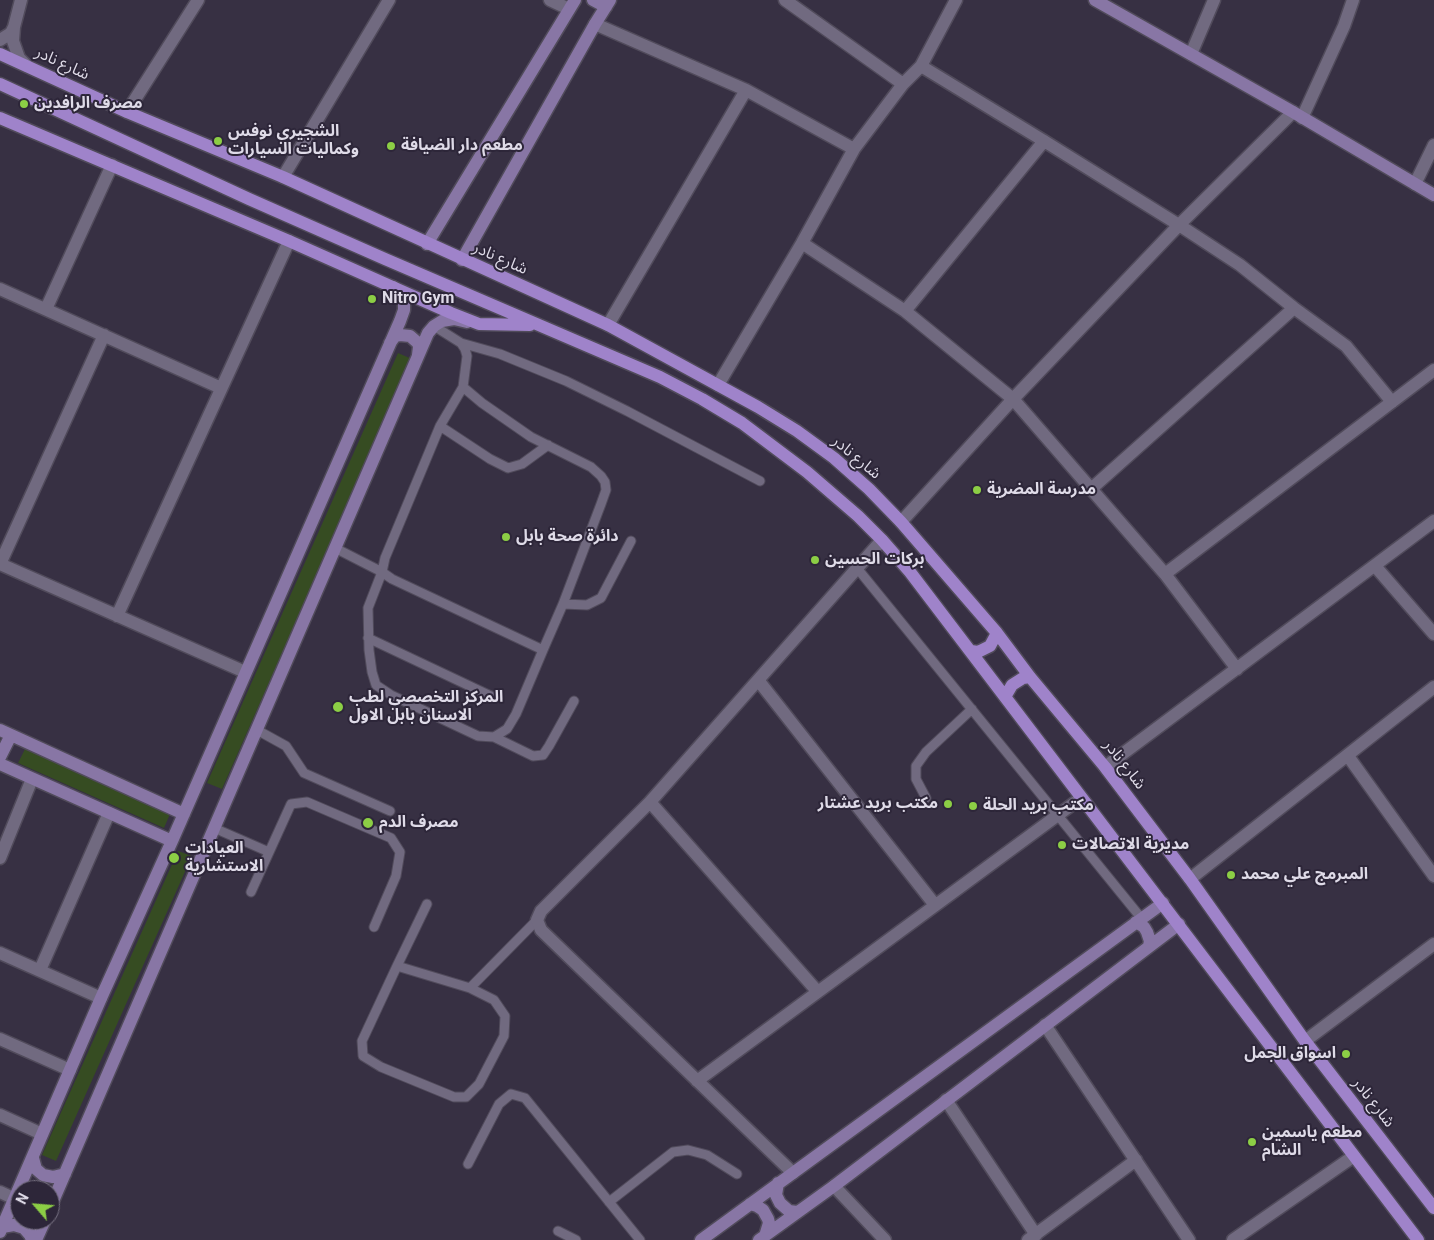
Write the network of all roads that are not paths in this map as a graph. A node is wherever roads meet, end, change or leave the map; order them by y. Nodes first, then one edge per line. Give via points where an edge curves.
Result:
1 (21, 0) edge
2 (198, 0) edge
3 (389, 0) edge
4 (550, 0) edge
5 (593, 0) edge
6 (785, 0) edge
7 (956, 0) edge
8 (1095, 0) edge
9 (1214, 0) edge
10 (1353, 0) edge
11 (608, 4) edge
12 (572, 5) edge
13 (595, 24) junction
14 (14, 27) junction
15 (0, 40) edge
16 (1191, 54) junction
17 (3, 57) edge
18 (26, 66) junction
19 (921, 66) junction
20 (0, 84) edge
21 (903, 84) junction
22 (746, 90) junction
23 (128, 112) junction
24 (1297, 115) junction
25 (0, 118) edge
26 (1044, 141) junction
27 (1434, 145) edge
28 (854, 149) junction
29 (112, 165) junction
30 (283, 178) junction
31 (1415, 184) junction
32 (1434, 195) edge
33 (1179, 225) junction
34 (290, 241) junction
35 (802, 243) junction
36 (427, 244) junction
37 (462, 260) junction
38 (391, 285) junction
39 (0, 289) edge
40 (1294, 308) junction
41 (46, 309) junction
42 (905, 311) junction
43 (479, 324) junction
44 (608, 325) junction
45 (434, 326) junction
46 (551, 331) junction
47 (104, 335) junction
48 (460, 343) junction
49 (389, 344) junction
50 (418, 358) junction
51 (1434, 370) edge
52 (718, 385) junction
53 (221, 388) junction
54 (463, 388) junction
55 (1013, 399) junction
56 (1392, 402) junction
57 (440, 426) junction
58 (548, 445) junction
59 (760, 481) dead end
60 (1091, 490) junction
61 (1434, 521) edge
62 (901, 522) junction
63 (882, 540) junction
64 (631, 541) dead end
65 (335, 548) junction
66 (0, 564) edge
67 (1375, 566) junction
68 (857, 568) junction
69 (382, 572) junction
70 (1165, 574) junction
71 (563, 604) junction
72 (116, 616) junction
73 (996, 633) junction
74 (1434, 634) edge
75 (368, 638) junction
76 (543, 650) junction
77 (971, 651) junction
78 (1237, 669) junction
79 (245, 672) junction
80 (1030, 677) junction
81 (758, 680) junction
82 (1434, 687) edge
83 (493, 697) dead end
84 (1005, 697) junction
85 (574, 701) dead end
86 (972, 710) junction
87 (257, 730) junction
88 (5, 732) edge
89 (494, 737) junction
90 (1348, 756) junction
91 (0, 757) edge
92 (0, 764) edge
93 (1106, 767) junction
94 (32, 779) junction
95 (926, 798) dead end
96 (1081, 798) junction
97 (650, 802) junction
98 (390, 811) dead end
99 (109, 813) junction
100 (184, 814) junction
101 (1057, 816) junction
102 (214, 828) junction
103 (172, 841) junction
104 (269, 852) junction
105 (0, 857) edge
106 (1434, 876) edge
107 (1190, 878) junction
108 (251, 892) dead end
109 (1162, 903) junction
110 (427, 904) dead end
111 (935, 905) junction
112 (537, 920) junction
113 (1139, 921) junction
114 (1178, 924) junction
115 (374, 927) dead end
116 (1434, 944) edge
117 (1149, 946) junction
118 (0, 953) edge
119 (398, 966) junction
120 (40, 970) junction
121 (470, 988) junction
122 (817, 991) junction
123 (101, 998) junction
124 (1045, 1025) junction
125 (0, 1039) edge
126 (1305, 1041) junction
127 (70, 1070) junction
128 (697, 1081) junction
129 (946, 1100) junction
130 (0, 1115) edge
131 (42, 1134) junction
132 (1354, 1156) junction
133 (33, 1158) junction
134 (1136, 1160) junction
135 (468, 1164) dead end
136 (792, 1173) junction
137 (65, 1174) junction
138 (737, 1174) dead end
139 (23, 1180) edge
140 (778, 1183) junction
141 (60, 1185) edge
142 (834, 1186) junction
143 (609, 1202) junction
144 (750, 1204) junction
145 (1434, 1208) edge
146 (10, 1210) edge
147 (797, 1212) junction
148 (1, 1230) edge
149 (558, 1231) dead end
150 (1032, 1237) edge
151 (762, 1238) edge
152 (32, 1240) edge
153 (576, 1240) edge
154 (640, 1240) edge
155 (701, 1240) edge
156 (885, 1240) edge
157 (1189, 1240) edge
158 (1233, 1240) edge
159 (1418, 1240) edge

1 - 14 street
2 - 23 street
3 - 30 street
4 - 12 street
5 - 11 street
6 - 21 street
7 - 19 street
8 - 16 street
9 - 16 street
10 - 24 street via 1344,26
11 - 13 street
12 - 36 street
13 - 22 street
13 - 37 street
14 - 15 street
14 - 18 street via 15,50
16 - 24 street
17 - 18 main road, شارع نادر
18 - 23 main road, شارع نادر
19 - 21 street
19 - 26 street
20 - 46 main road via 249,199
21 - 28 street
22 - 28 street
22 - 44 street
23 - 30 main road, شارع نادر
24 - 31 street
24 - 33 street
25 - 29 main road
26 - 33 street
26 - 42 street
27 - 31 street
28 - 35 street
29 - 34 main road
29 - 41 street
30 - 36 main road, شارع نادر
31 - 32 street
33 - 40 street via 1240,265
33 - 55 street
34 - 38 main road
34 - 53 street
35 - 42 street
35 - 52 street
36 - 37 main road, شارع نادر
37 - 44 main road, شارع نادر
38 - 43 main road
38 - 49 street via 402,295 404,310
39 - 41 street
40 - 56 street via 1346,346
40 - 60 street
41 - 47 street
42 - 55 street
43 - 45 street via 454,319
43 - 46 main road via 527,324
44 - 52 main road, شارع نادر
45 - 48 lane
45 - 50 street
46 - 63 main road via 660,377 742,423 833,493
47 - 53 street
47 - 66 street
48 - 54 lane via 467,356
48 - 59 lane via 500,354 566,381
49 - 50 street via 400,334 410,336 418,342
49 - 79 street
50 - 65 street
51 - 56 street
52 - 62 main road, شارع نادر via 798,431 834,458
53 - 72 street
54 - 57 lane
54 - 58 lane via 531,437
55 - 60 street
55 - 62 street
56 - 70 street
57 - 58 lane via 508,468 522,464
57 - 69 lane
58 - 71 lane via 591,467 605,482 606,490
60 - 70 street
61 - 67 street
62 - 73 main road, شارع نادر
63 - 68 street
63 - 77 main road
64 - 71 lane via 600,598 587,605
65 - 69 lane
65 - 87 street
66 - 72 street
67 - 74 street
67 - 78 street
68 - 81 street
68 - 86 lane
69 - 75 lane via 368,608
69 - 76 lane
70 - 78 street
71 - 76 lane
72 - 79 street
73 - 77 main road via 990,646
73 - 80 main road, شارع نادر
75 - 83 lane
75 - 89 lane via 376,685 478,736
76 - 89 lane via 507,730
77 - 84 main road
78 - 93 street
79 - 100 street
80 - 84 main road via 1017,681
80 - 93 main road, شارع نادر
81 - 97 street
81 - 111 street
82 - 90 street
84 - 96 main road
85 - 89 lane via 543,755 533,756
86 - 95 lane via 926,752 916,766 916,779
86 - 101 lane
87 - 98 lane via 286,746 304,773
87 - 102 street
88 - 91 street
88 - 100 street
90 - 106 street
90 - 107 street
92 - 94 street
93 - 107 main road, شارع نادر
94 - 99 street
94 - 105 street
96 - 101 street
96 - 109 main road
97 - 112 street via 541,911
97 - 122 street
99 - 103 street
99 - 120 street
100 - 103 street
101 - 111 street
101 - 113 lane
102 - 104 lane
102 - 137 street
103 - 123 street
104 - 108 lane
104 - 115 lane via 290,804 307,802 391,838 400,852 396,876
107 - 126 main road, شارع نادر
109 - 113 street
109 - 114 main road
110 - 119 lane
111 - 122 street
112 - 121 lane
112 - 128 street via 541,930
113 - 117 street via 1147,932
113 - 136 street
114 - 117 street
114 - 132 main road
116 - 126 street
117 - 124 street
118 - 120 street
119 - 121 lane
119 - 121 lane via 362,1041 363,1056 381,1067 454,1097 466,1097 479,1084 504,1036 505,1016 494,1000
120 - 123 street
122 - 128 street
123 - 127 street
124 - 129 street
124 - 134 street
125 - 127 street
126 - 145 main road, شارع نادر
127 - 131 street
128 - 136 street
129 - 142 street
129 - 150 street
130 - 131 street
131 - 133 street
132 - 158 street
132 - 159 main road
133 - 137 street via 36,1169 43,1175
133 - 139 street
134 - 150 street
134 - 157 street
135 - 143 lane via 499,1104 511,1094 525,1098
136 - 140 street
137 - 141 street
138 - 143 lane via 707,1155 688,1150 673,1152
140 - 144 street
140 - 147 street via 776,1195 780,1203 789,1211
142 - 147 street
142 - 156 street
143 - 154 lane
144 - 151 street via 763,1210 768,1219
144 - 155 street
146 - 148 street
147 - 151 street
148 - 152 street via 14,1225 24,1228
149 - 153 lane

